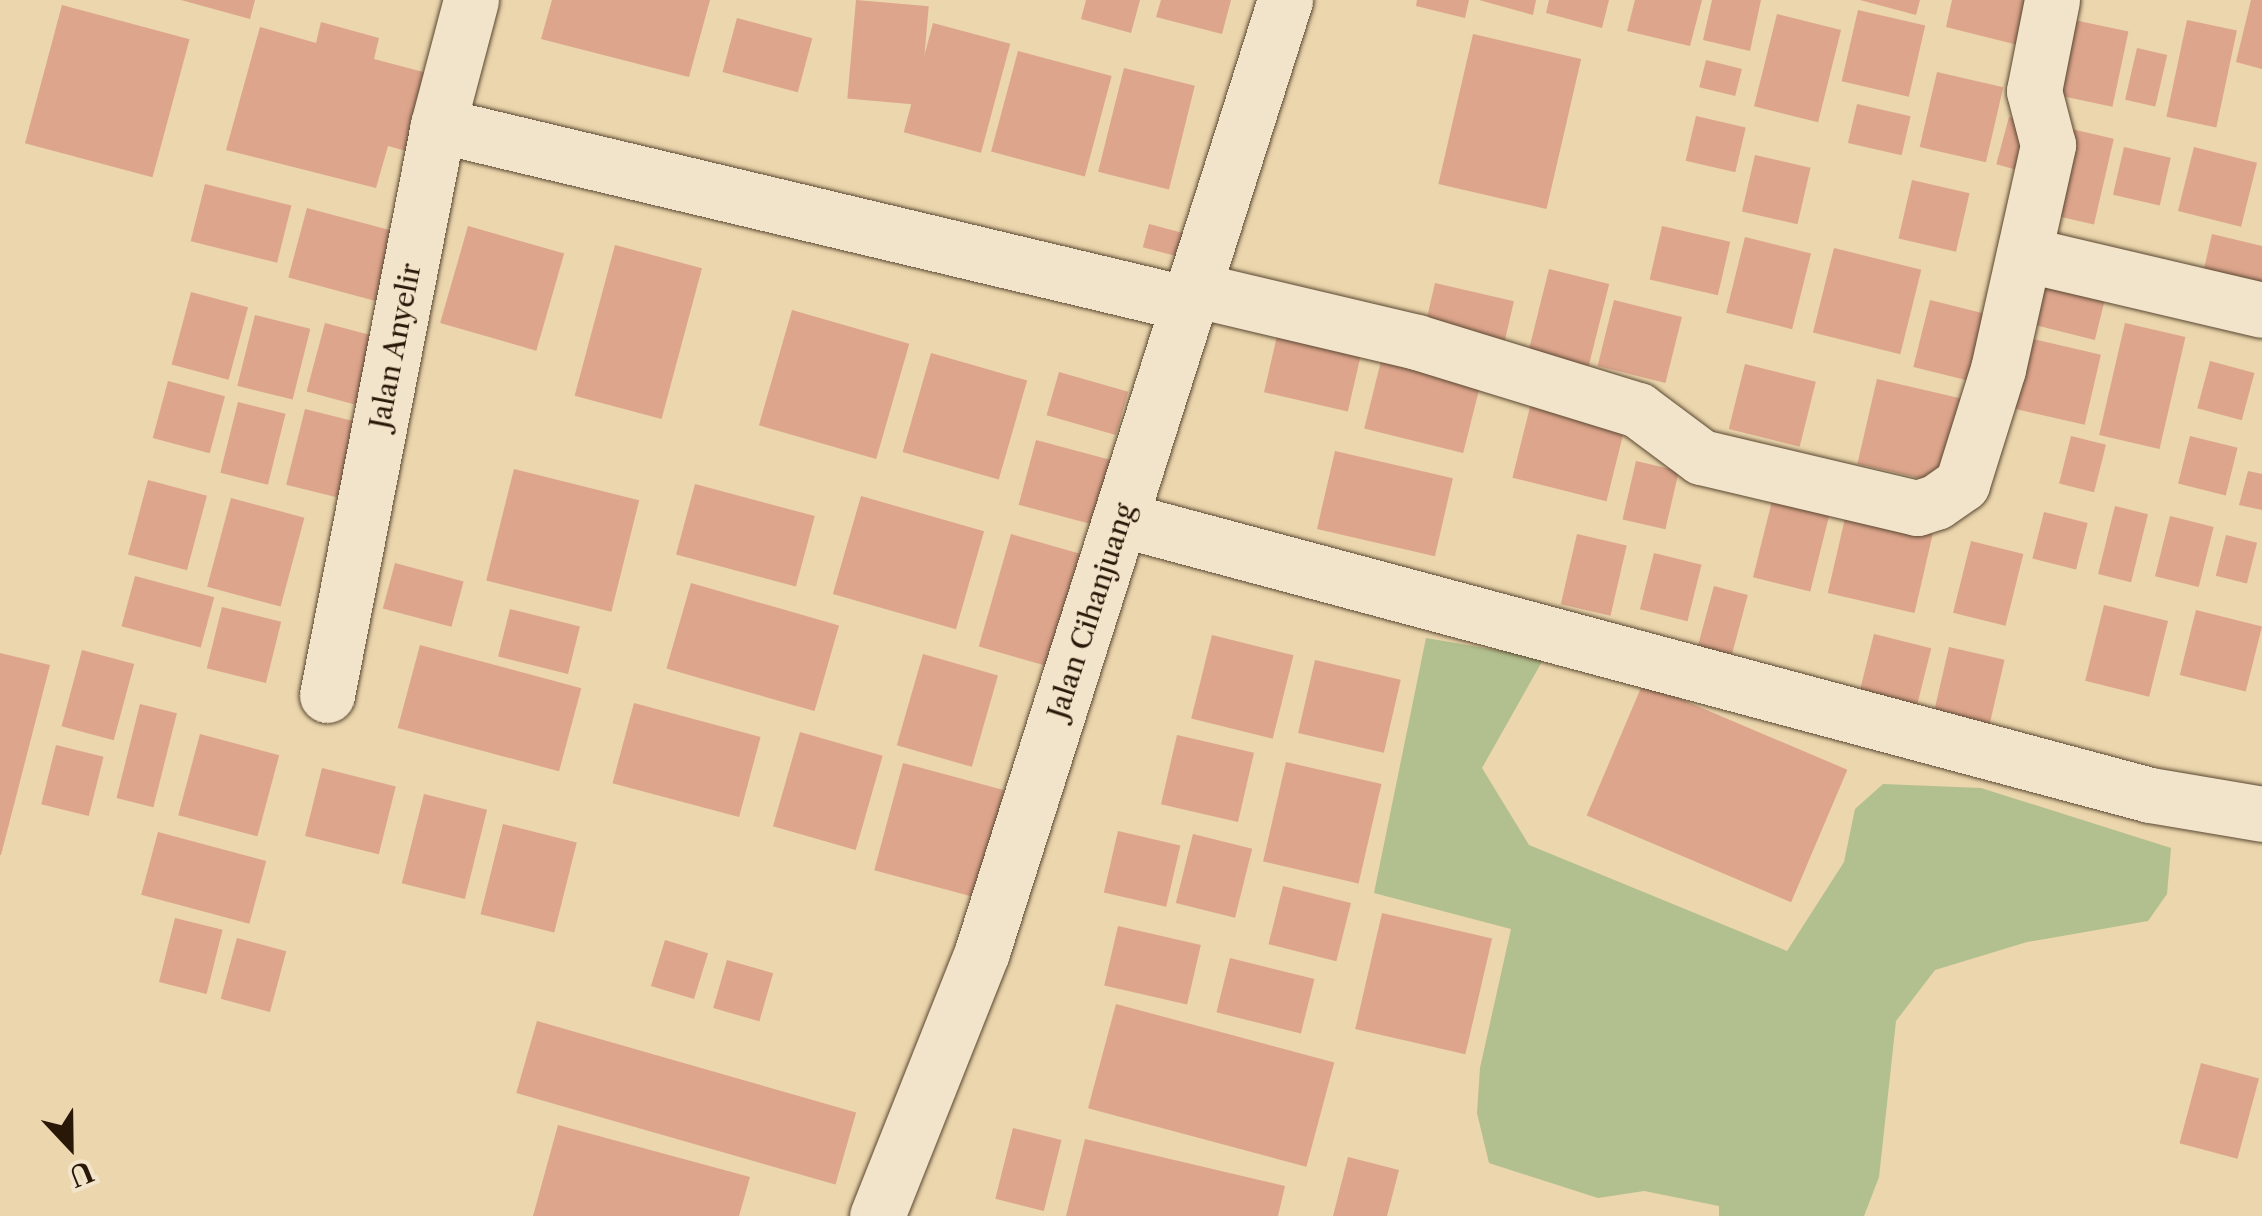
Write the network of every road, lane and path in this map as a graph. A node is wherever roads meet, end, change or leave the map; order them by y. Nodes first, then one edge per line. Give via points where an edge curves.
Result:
1 (471, 0) edge
2 (1285, 0) edge
3 (2052, 0) edge
4 (438, 126) junction
5 (2024, 254) junction
6 (1191, 297) junction
7 (2262, 310) edge
8 (1120, 519) junction
9 (327, 695) dead end
10 (2262, 814) edge
11 (877, 1216) edge

1 - 4 street, Jalan Anyelir
2 - 6 street, Jalan Cihanjuang
3 - 5 street via 2034,91 2048,145
4 - 6 street
4 - 9 street, Jalan Anyelir
5 - 6 street via 1962,484 1917,508 1701,457 1638,410 1523,374
5 - 7 street
6 - 8 street, Jalan Cihanjuang
8 - 10 street via 2150,794
8 - 11 street, Jalan Cihanjuang via 982,952

